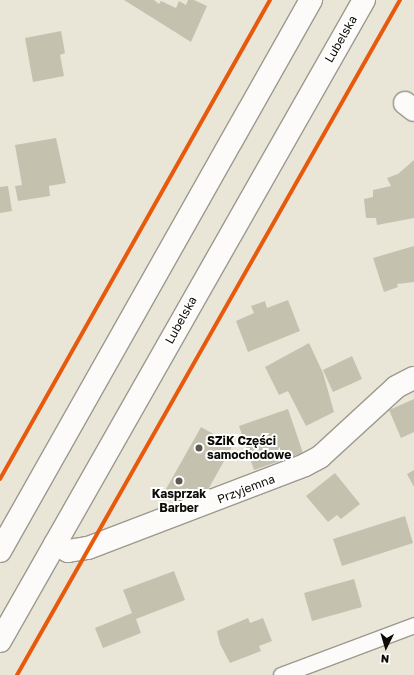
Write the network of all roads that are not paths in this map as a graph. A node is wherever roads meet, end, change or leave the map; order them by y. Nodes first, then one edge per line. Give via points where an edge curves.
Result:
1 (311, 0) edge
2 (364, 0) edge
3 (414, 378) edge
4 (55, 544) junction
5 (0, 551) edge
6 (414, 625) edge
7 (0, 641) edge
8 (281, 675) edge

1 - 5 main road
2 - 4 main road, Lubelska
3 - 4 main road, Przyjemna via 396,387 320,457 305,465 88,548 68,551
4 - 7 main road, Lubelska
6 - 8 lane

